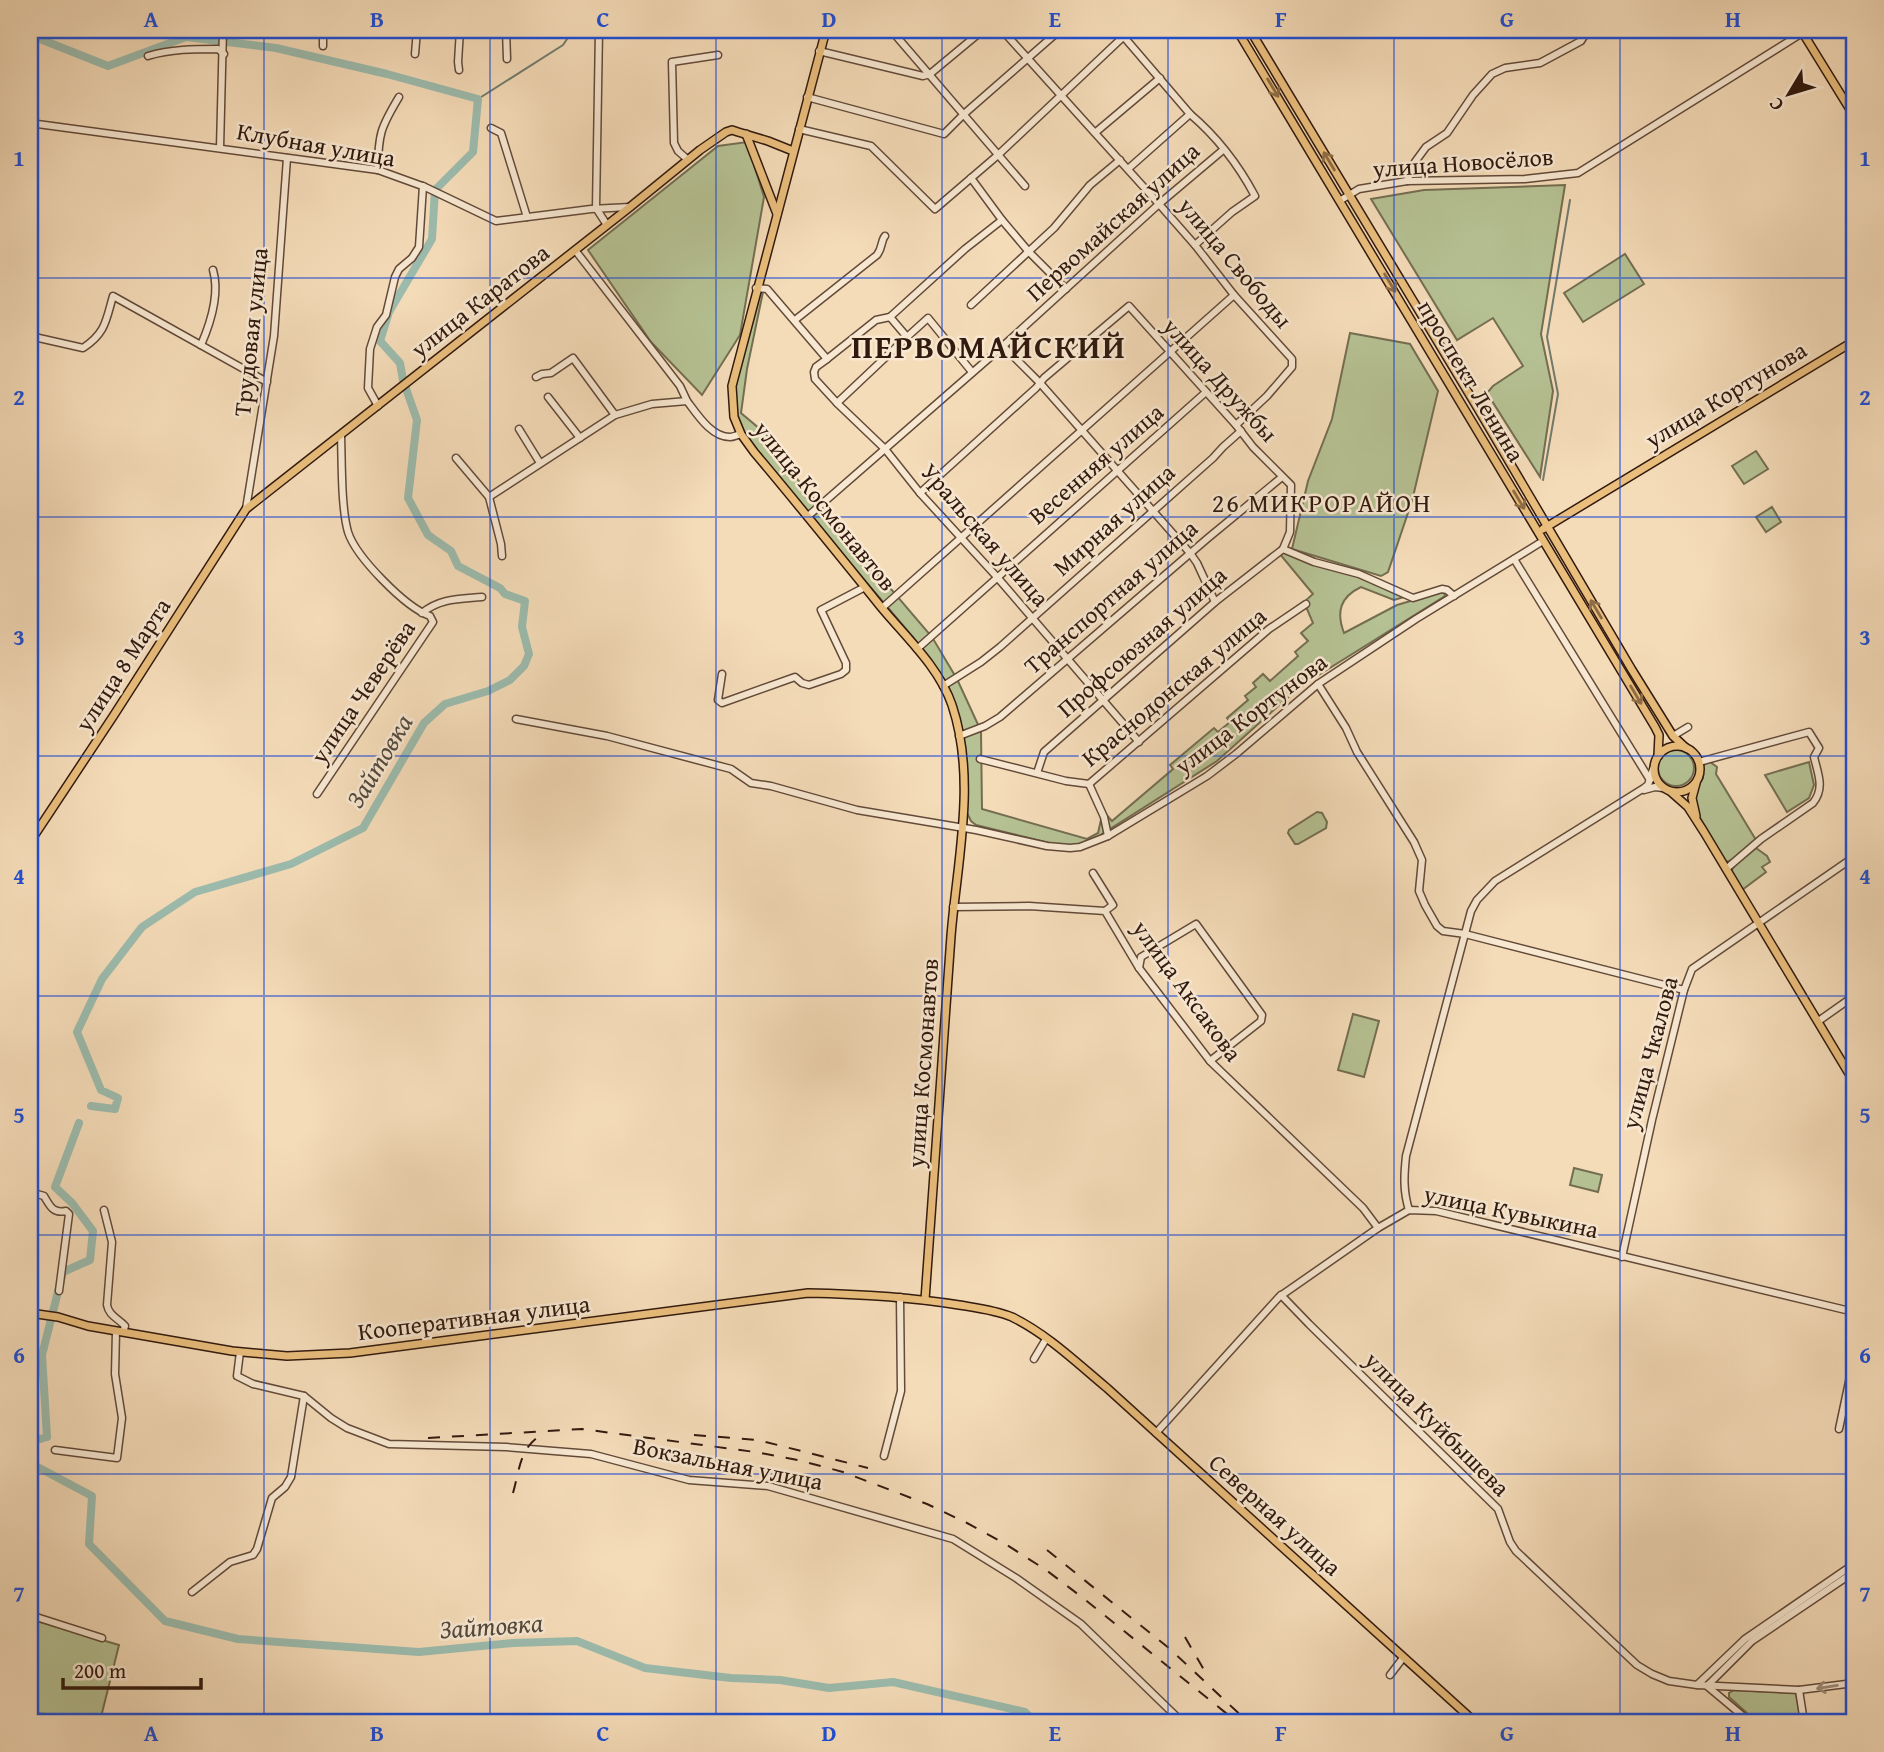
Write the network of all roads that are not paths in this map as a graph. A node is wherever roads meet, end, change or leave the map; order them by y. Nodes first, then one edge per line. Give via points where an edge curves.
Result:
1 (223, 30) edge
2 (323, 30) edge
3 (417, 30) edge
4 (460, 30) edge
5 (506, 30) edge
6 (599, 30) edge
7 (826, 30) edge
8 (903, 30) edge
9 (983, 30) edge
10 (1002, 30) edge
11 (1060, 30) edge
12 (1118, 30) edge
13 (1237, 30) edge
14 (1250, 30) edge
15 (1588, 30) edge
16 (1803, 31) edge
17 (894, 33) edge
18 (1124, 36) junction
19 (323, 46) dead end
20 (819, 51) junction
21 (224, 54) junction
22 (415, 54) dead end
23 (718, 55) dead end
24 (148, 57) dead end
25 (507, 58) dead end
26 (1029, 58) junction
27 (459, 70) dead end
28 (930, 74) junction
29 (1160, 78) junction
30 (1063, 95) junction
31 (399, 97) dead end
32 (807, 97) junction
33 (964, 114) junction
34 (1190, 114) junction
35 (1854, 116) edge
36 (30, 123) edge
37 (491, 128) dead end
38 (799, 129) junction
39 (1097, 132) junction
40 (746, 134) junction
41 (220, 148) junction
42 (1223, 150) junction
43 (793, 151) junction
44 (998, 155) junction
45 (287, 158) junction
46 (687, 159) junction
47 (1120, 160) junction
48 (1128, 169) junction
49 (378, 170) junction
50 (971, 178) junction
51 (1407, 181) junction
52 (424, 186) junction
53 (1025, 186) dead end
54 (1349, 195) junction
55 (1341, 200) junction
56 (1159, 204) junction
57 (630, 207) junction
58 (596, 208) junction
59 (777, 214) junction
60 (527, 217) junction
61 (1002, 220) junction
62 (607, 225) junction
63 (885, 236) dead end
64 (1195, 245) junction
65 (575, 250) junction
66 (1028, 252) junction
67 (213, 270) dead end
68 (757, 288) junction
69 (1066, 289) junction
70 (1234, 295) junction
71 (971, 305) dead end
72 (890, 317) junction
73 (794, 320) junction
74 (30, 336) edge
75 (907, 337) junction
76 (1854, 341) edge
77 (201, 345) junction
78 (1003, 346) junction
79 (1169, 352) junction
80 (827, 359) junction
81 (1292, 367) joint
82 (972, 372) junction
83 (536, 377) dead end
84 (267, 382) junction
85 (1040, 383) junction
86 (1206, 393) junction
87 (548, 397) dead end
88 (687, 401) junction
89 (836, 403) junction
90 (378, 406) junction
91 (615, 415) junction
92 (1238, 428) junction
93 (519, 429) dead end
94 (1082, 430) junction
95 (741, 434) junction
96 (341, 436) junction
97 (580, 438) junction
98 (886, 449) junction
99 (456, 458) dead end
100 (540, 463) junction
101 (1116, 471) junction
102 (1282, 477) junction
103 (920, 493) junction
104 (489, 497) junction
105 (246, 509) junction
106 (1153, 511) junction
107 (808, 516) junction
108 (1547, 526) junction
109 (1538, 532) junction
110 (1552, 536) junction
111 (961, 537) junction
112 (1543, 541) junction
113 (1283, 549) junction
114 (1190, 553) junction
115 (502, 556) dead end
116 (1514, 559) junction
117 (997, 577) junction
118 (865, 587) junction
119 (1454, 596) junction
120 (482, 597) dead end
121 (1215, 602) junction
122 (1306, 604) dead end
123 (882, 608) junction
124 (422, 613) junction
125 (1033, 618) junction
126 (917, 649) junction
127 (1068, 660) junction
128 (722, 674) dead end
129 (1318, 684) junction
130 (943, 686) junction
131 (1103, 700) junction
132 (516, 719) dead end
133 (1688, 727) dead end
134 (959, 736) junction
135 (1673, 736) junction
136 (1139, 742) junction
137 (1686, 748) junction
138 (1658, 756) junction
139 (980, 759) dead end
140 (1699, 762) junction
141 (1653, 769) junction
142 (1037, 773) junction
143 (1650, 780) junction
144 (1696, 781) junction
145 (1089, 784) junction
146 (1663, 788) junction
147 (1671, 792) junction
148 (317, 794) dead end
149 (1636, 794) junction
150 (963, 829) junction
151 (1704, 832) junction
152 (1108, 836) junction
153 (30, 842) edge
154 (1854, 857) edge
155 (1726, 869) junction
156 (1093, 873) dead end
157 (953, 907) junction
158 (1105, 911) junction
159 (1758, 923) junction
160 (1465, 934) junction
161 (1139, 968) junction
162 (1684, 990) junction
163 (1854, 996) edge
164 (1820, 1020) dead end
165 (1210, 1061) junction
166 (1854, 1082) edge
167 (30, 1192) edge
168 (104, 1210) dead end
169 (1409, 1210) junction
170 (1378, 1228) junction
171 (1622, 1257) junction
172 (59, 1291) dead end
173 (1282, 1295) junction
174 (900, 1297) junction
175 (925, 1300) junction
176 (1854, 1312) edge
177 (32, 1313) edge
178 (120, 1332) junction
179 (1046, 1339) junction
180 (240, 1352) junction
181 (1854, 1358) edge
182 (1034, 1359) dead end
183 (304, 1396) junction
184 (1839, 1429) dead end
185 (1156, 1433) junction
186 (55, 1450) dead end
187 (884, 1456) dead end
188 (1854, 1564) edge
189 (1854, 1572) edge
190 (192, 1592) dead end
191 (30, 1615) edge
192 (103, 1637) dead end
193 (1404, 1658) junction
194 (1391, 1675) dead end
195 (1854, 1683) edge
196 (1697, 1685) junction
197 (1707, 1686) junction
198 (1799, 1690) junction
199 (1182, 1722) edge
200 (1475, 1722) edge
201 (1750, 1722) edge
202 (1804, 1722) edge

1 - 21 street
2 - 19 street
3 - 22 street
4 - 27 street
5 - 25 street
6 - 58 street
7 - 20 main road, улица Космонавтов
8 - 17 street
9 - 28 street
10 - 26 street, улица Свободы
11 - 26 street
12 - 18 street
13 -> 55 main road, проспект Ленина
54 -> 14 main road, проспект Ленина
15 - 51 street via 1581,41 1540,63 1492,74 1447,134 1426,147
16 - 35 main road
16 - 51 street, улица Новосёлов via 1578,173 1525,179
17 - 28 street
18 - 29 street
18 - 30 street
20 - 28 street via 915,75
20 - 32 main road, улица Космонавтов
21 - 24 street via 218,49 167,50
21 - 41 street
23 - 46 street via 673,62 674,144
26 - 30 street, улица Свободы
26 - 33 street
28 - 33 street
29 - 34 street
29 - 39 street
30 - 39 street, улица Свободы
30 - 44 street
31 - 49 street via 378,141
32 - 33 street via 944,134
32 - 38 main road, улица Космонавтов
33 - 44 street
34 - 42 street
34 - 48 street
36 - 41 street, Клубная улица
37 - 60 street via 501,133
38 - 43 main road, улица Космонавтов
38 - 50 street via 872,146 935,209
39 - 47 street, улица Свободы
40 - 43 main road
40 - 46 main road, улица Каратова via 726,132
40 - 59 main road
41 - 45 street, Клубная улица
42 - 56 street, Первомайская улица
42 - 64 street via 1255,196
43 - 59 main road, улица Космонавтов
44 - 50 street
44 - 53 street
45 - 49 street, Клубная улица
45 - 84 street, Трудовая улица
46 - 57 main road, улица Каратова
47 - 48 street, улица Свободы
47 - 66 street via 1090,185
48 - 56 street, улица Свободы
49 - 52 street, Клубная улица
50 - 61 street
51 - 54 street, улица Новосёлов
52 - 60 street, Клубная улица via 496,221
52 - 90 street, улица Каратова via 419,247 395,277 386,315 370,349 368,388
54 - 55 street, улица Новосёлов
54 - 108 main road, проспект Ленина
55 -> 109 main road, проспект Ленина
56 - 64 street, улица Свободы
56 - 69 street, Первомайская улица
57 - 58 street, Клубная улица
57 - 62 main road, улица Каратова
58 - 60 street, Клубная улица
58 - 62 street
59 - 68 main road, улица Космонавтов
61 - 66 street
61 - 72 street
62 - 65 main road, улица Каратова
63 - 73 street via 877,255
64 - 70 street, улица Свободы
65 - 88 street
65 - 90 main road, улица Каратова
66 - 69 street
66 - 71 street
67 - 77 street via 214,308
68 - 73 street via 767,289
68 - 95 main road, улица Космонавтов via 732,386 734,417
69 - 78 street, Первомайская улица
70 - 79 street
70 - 81 street, улица Свободы via 1292,359
72 - 75 street
72 - 80 street via 876,320
73 - 80 street
74 - 77 street via 83,348 101,333 113,296
75 - 82 street via 928,318
75 - 89 street
76 - 108 main road, улица Кортунова
77 - 84 street
78 - 82 street, Первомайская улица
78 - 85 street
79 - 85 street, улица Дружбы via 1129,306
79 - 86 street, улица Дружбы
79 - 94 street
80 - 89 street, Уральская улица via 814,372
81 - 92 street, Мирная улица
82 - 98 street, Первомайская улица
83 - 91 street via 573,358
84 - 105 street, Трудовая улица
85 - 94 street
85 - 103 street
86 - 92 street, улица Дружбы
86 - 101 street, Весенняя улица
87 - 97 street
88 - 91 street via 652,404
88 - 95 street via 717,432 729,437
89 - 98 street, Уральская улица
90 - 96 main road, улица Каратова
91 - 97 street
92 - 102 street, улица Дружбы
92 - 106 street, Мирная улица via 1213,458
93 - 100 street
94 - 101 street
94 - 111 street
95 - 107 main road, улица Космонавтов
96 - 105 main road, улица Каратова
96 - 124 street, улица Чеверёва via 348,531 383,581
97 - 100 street
98 - 103 street, Уральская улица
98 - 107 street, Первомайская улица
99 - 104 street
100 - 104 street
101 - 106 street
101 - 117 street, Весенняя улица
102 - 113 street via 1291,485 1290,532
102 - 114 street, Транспортная улица
103 - 111 street, Уральская улица
104 - 115 street
105 - 153 main road, улица 8 Марта
106 - 114 street
106 - 125 street, Мирная улица
107 - 118 main road, улица Космонавтов
108 - 109 main road, улица Кортунова
108 - 110 main road, проспект Ленина
109 - 112 main road, проспект Ленина
110 - 112 main road
135 -> 110 main road, проспект Ленина
111 - 117 street, Уральская улица
111 - 123 street
112 - 116 street, улица Кортунова
112 -> 138 main road, проспект Ленина via 1655,727
113 - 119 street via 1413,598 1442,589
113 - 121 street, Профсоюзная улица
114 - 121 street
114 - 127 street, Транспортная улица
116 - 119 street, улица Кортунова
116 - 143 street
117 - 125 street, Уральская улица
117 - 126 street, Весенняя улица
118 - 123 main road, улица Космонавтов
118 - 128 street via 821,610 846,663 841,674 809,685 795,677 722,704 718,700
119 - 129 street, улица Кортунова
120 - 124 street via 448,600
121 - 131 street, Профсоюзная улица
122 - 136 street, Краснодонская улица via 1269,629
123 - 126 main road, улица Космонавтов
124 - 148 street, улица Чеверёва via 433,622
125 - 127 street, Уральская улица
125 - 130 street, Мирная улица via 981,663
126 - 130 main road, улица Космонавтов
127 - 131 street, Уральская улица
127 - 134 street, Транспортная улица via 1000,717
129 - 152 street, улица Кортунова via 1229,760
129 - 160 street via 1414,842 1422,860 1419,891 1424,905 1443,931
130 - 134 main road, улица Космонавтов
131 - 136 street, Уральская улица
131 - 142 street, Профсоюзная улица via 1044,752
132 - 150 street via 607,736 731,769 751,783 857,810
133 - 135 street
134 - 150 main road, улица Космонавтов
135 - 137 main road, проспект Ленина
136 - 145 street, Краснодонская улица
137 - 138 main road via 1673,746
137 - 140 main road
138 - 141 main road
139 - 142 street, Краснодонская улица
140 - 144 main road
140 - 155 street via 1809,732 1819,748 1814,757 1820,780 1816,799
141 - 143 street
141 - 146 main road
142 - 145 street, Краснодонская улица
143 - 149 street
144 - 147 main road via 1686,791
144 - 151 main road via 1693,806
145 - 152 street
146 - 147 main road
146 - 149 street
147 - 151 main road via 1688,807
149 - 160 street via 1495,881 1477,900
150 - 152 street, улица Кортунова via 1070,848
150 - 157 main road, улица Космонавтов
151 - 155 main road
154 - 159 street, улица Чкалова
155 - 159 main road
156 - 158 street via 1113,905
157 - 158 street, улица Аксакова
157 - 175 main road, улица Космонавтов
158 - 161 street, улица Аксакова
159 - 162 street, улица Чкалова via 1692,969
159 - 166 main road
160 - 162 street
160 - 169 street via 1406,1156 1403,1182
161 - 165 street, улица Аксакова
161 - 165 street via 1141,957 1196,924 1262,1015 1261,1021
162 - 171 street, улица Чкалова
163 - 164 street
165 - 170 street, улица Аксакова via 1363,1208
167 - 172 street via 44,1196 59,1213 69,1214
168 - 178 street via 112,1242 108,1310 125,1326
169 - 170 street, улица Кувыкина
169 - 171 street, улица Кувыкина via 1436,1212
170 - 173 street, улица Кувыкина
171 - 176 street, улица Кувыкина
173 - 185 street, улица Кувыкина
173 - 196 street, улица Куйбышева via 1498,1509 1516,1551 1637,1665 1669,1681
174 - 175 main road, Кооперативная улица
174 - 180 main road, Кооперативная улица via 808,1293 350,1353 287,1356
174 - 187 street via 901,1391
175 - 179 main road, Северная улица via 995,1311
177 - 178 main road, Кооперативная улица
178 - 180 main road, Кооперативная улица
178 - 186 street via 115,1374 122,1418 117,1458
179 - 182 street
179 - 185 main road, Северная улица
180 - 183 street, Вокзальная улица via 237,1376
181 - 184 street
183 - 190 street via 291,1477 272,1498 257,1549 253,1555 230,1562
183 - 199 street, Вокзальная улица via 348,1428 390,1444 592,1454 689,1480 768,1486 953,1539 1082,1624
185 - 193 main road, Северная улица
188 - 196 street via 1745,1639
189 - 197 street via 1752,1642
191 - 192 street
193 - 194 street
193 - 200 main road, Северная улица
195 -> 198 street, улица Куйбышева
196 - 197 street, улица Куйбышева
197 - 198 street, улица Куйбышева
197 - 201 street
198 - 202 street

